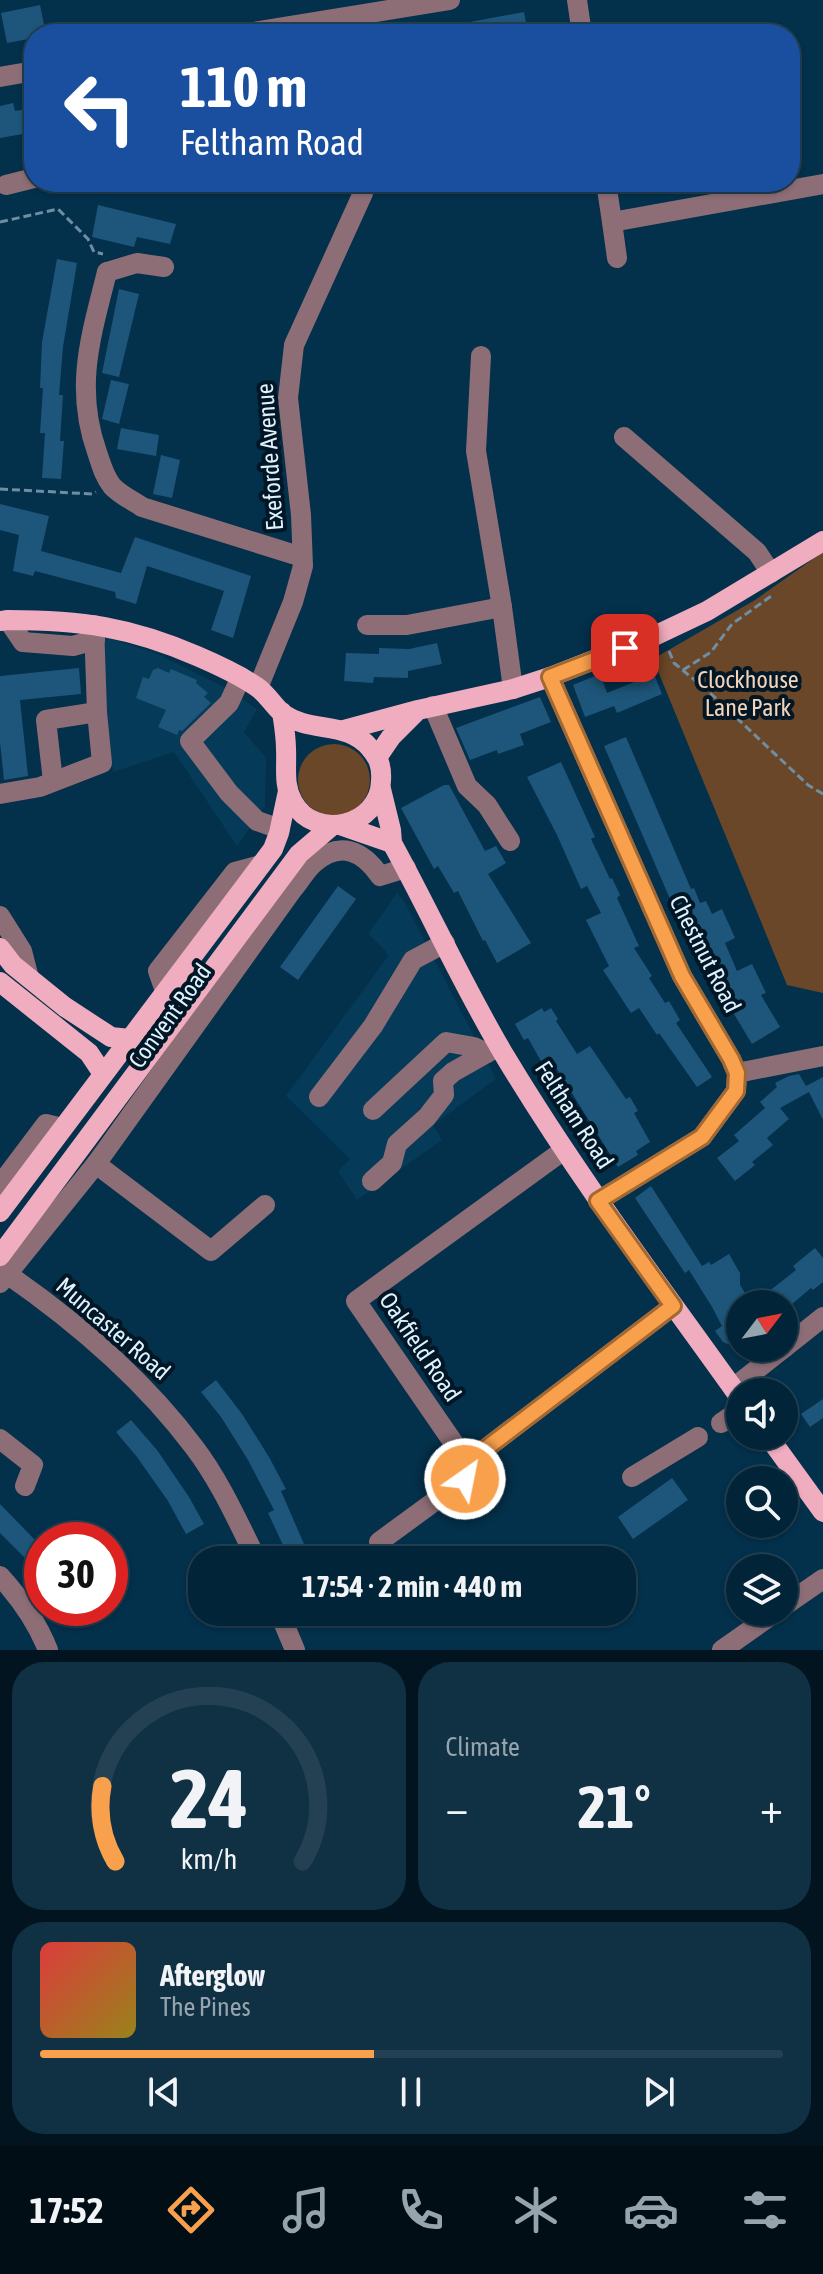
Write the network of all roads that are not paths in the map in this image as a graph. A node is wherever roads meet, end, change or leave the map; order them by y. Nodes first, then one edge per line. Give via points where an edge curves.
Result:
1 (450, 0) edge
2 (577, 0) edge
3 (349, 24) edge
4 (581, 24) edge
5 (24, 73) edge
6 (0, 77) edge
7 (24, 180) edge
8 (823, 184) edge
9 (6, 185) dead end
10 (800, 188) edge
11 (363, 192) edge
12 (608, 192) edge
13 (779, 192) edge
14 (612, 222) junction
15 (617, 258) dead end
16 (164, 267) dead end
17 (481, 356) dead end
18 (624, 437) dead end
19 (823, 541) edge
20 (302, 557) junction
21 (774, 582) junction
22 (502, 607) junction
23 (3, 619) edge
24 (367, 625) dead end
25 (94, 632) junction
26 (241, 677) junction
27 (550, 677) junction
28 (258, 688) junction
29 (513, 689) junction
30 (426, 708) junction
31 (97, 712) junction
32 (282, 712) junction
33 (336, 729) junction
34 (378, 756) junction
35 (287, 766) junction
36 (53, 781) junction
37 (381, 789) junction
38 (288, 791) junction
39 (0, 794) edge
40 (336, 825) junction
41 (280, 829) junction
42 (510, 841) dead end
43 (392, 843) junction
44 (406, 868) junction
45 (286, 885) junction
46 (0, 916) edge
47 (445, 943) junction
48 (0, 948) edge
49 (29, 978) junction
50 (3, 988) edge
51 (129, 1039) junction
52 (493, 1050) junction
53 (823, 1056) edge
54 (737, 1073) junction
55 (103, 1074) junction
56 (319, 1097) dead end
57 (373, 1110) dead end
58 (62, 1128) junction
59 (564, 1150) junction
60 (96, 1164) junction
61 (372, 1181) dead end
62 (0, 1185) edge
63 (598, 1201) junction
64 (265, 1205) dead end
65 (0, 1212) edge
66 (2, 1270) edge
67 (673, 1306) junction
68 (823, 1317) edge
69 (798, 1337) edge
70 (769, 1362) edge
71 (752, 1378) edge
72 (726, 1379) edge
73 (726, 1420) edge
74 (721, 1423) dead end
75 (698, 1437) dead end
76 (0, 1439) edge
77 (778, 1450) edge
78 (466, 1461) junction
79 (632, 1477) dead end
80 (25, 1486) dead end
81 (823, 1512) edge
82 (379, 1542) dead end
83 (250, 1546) edge
84 (0, 1576) edge
85 (823, 1579) edge
86 (798, 1596) edge
87 (285, 1626) edge
88 (756, 1626) edge
89 (48, 1650) edge
90 (295, 1650) edge
91 (722, 1650) edge

1 - 3 street
2 - 4 street
5 - 6 street
7 - 9 street
8 - 10 street
11 - 20 street, Exeforde Avenue via 294,345 288,398
12 - 14 street
13 - 14 street
14 - 15 street
16 - 20 street via 103,263 84,383 91,436 105,474 110,484 142,507
17 - 22 street via 476,451
18 - 21 street via 757,552
19 - 21 main road
20 - 28 street, Exeforde Avenue via 293,602
21 - 27 main road
22 - 24 street via 407,625
22 - 29 street
23 - 25 main road via 61,620
25 - 26 main road via 128,631
25 - 31 street
26 - 28 main road
26 - 41 street via 229,703 190,741 257,821
27 - 29 main road
27 - 54 street, Chestnut Road via 682,976
28 - 32 main road
29 - 30 main road
30 - 33 main road
30 - 34 main road via 391,737
30 - 42 street via 467,786 487,805
31 - 36 street via 102,763
31 - 36 street via 46,720
32 - 33 main road
32 - 35 main road
33 - 34 main road via 362,738
33 - 35 main road via 305,738
34 - 37 main road
35 - 38 main road
36 - 39 street
37 - 40 main road via 364,815
37 - 43 main road, Feltham Road
38 - 40 main road via 311,820
38 - 41 main road, Convent Road
40 - 43 main road
40 - 45 main road, Convent Road via 299,854
41 - 51 main road, Convent Road via 273,849
43 - 44 main road, Feltham Road
44 - 45 street, Convent Road via 380,876 354,851 336,851
44 - 47 main road, Feltham Road
45 - 60 street, Convent Road
45 - 66 main road, Convent Road via 133,1078
46 - 49 street via 22,951
47 - 52 main road, Feltham Road
47 - 56 street via 413,960 373,1026
48 - 49 main road
49 - 51 main road via 111,1037
50 - 55 main road via 89,1053
51 - 55 main road, Convent Road
52 - 57 street via 446,1042
52 - 59 main road, Feltham Road
52 - 61 street via 443,1081 444,1095 397,1144 392,1163
53 - 54 street
54 - 63 street via 736,1091 702,1137
55 - 58 main road, Convent Road
58 - 62 street, Convent Road via 46,1124
58 - 65 main road, Convent Road
59 - 63 main road, Feltham Road
59 - 78 street, Oakfield Road via 356,1301
60 - 64 street via 211,1251
60 - 66 street, Convent Road
63 - 67 main road, Feltham Road
66 - 83 street, Muncaster Road via 108,1352 151,1394 196,1449
67 - 72 main road, Feltham Road
67 - 78 street
68 - 69 street
70 - 71 street
73 - 74 street
75 - 79 street
76 - 80 street via 33,1465
77 - 81 main road
78 - 82 street via 465,1479
84 - 89 street via 34,1620
85 - 86 street
87 - 90 street
88 - 91 street

